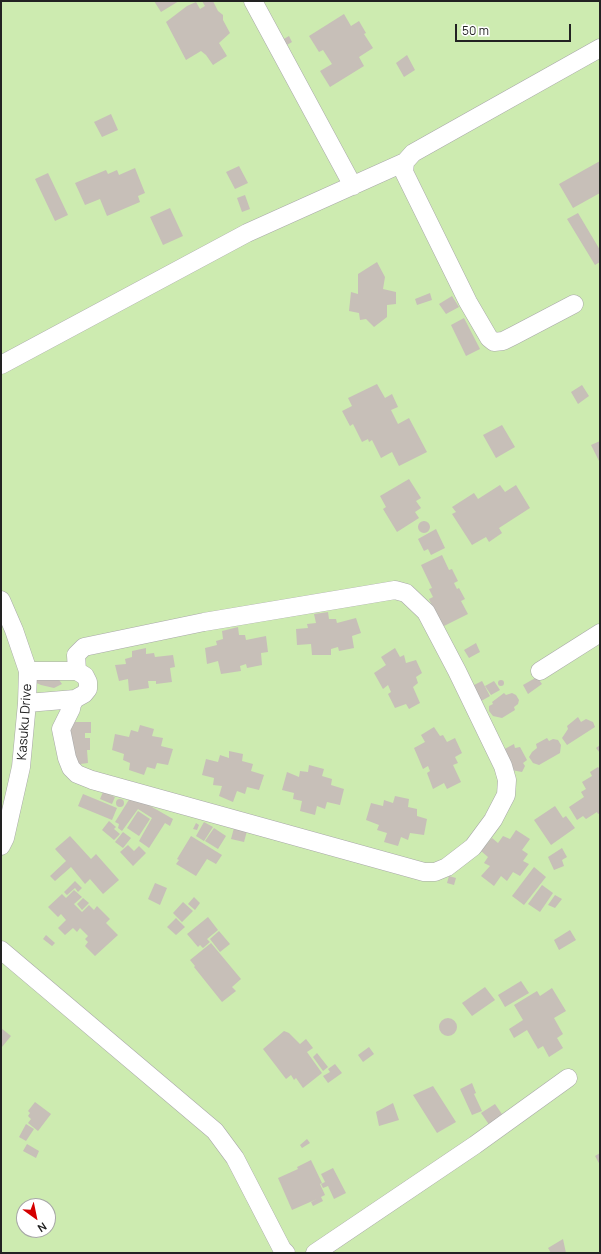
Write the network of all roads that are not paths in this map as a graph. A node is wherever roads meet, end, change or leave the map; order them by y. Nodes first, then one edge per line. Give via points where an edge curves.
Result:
1 (253, 1) edge
2 (600, 48) edge
3 (405, 162) junction
4 (353, 186) junction
5 (574, 304) dead end
6 (1, 364) edge
7 (1, 600) edge
8 (600, 633) edge
9 (28, 671) junction
10 (77, 671) junction
11 (540, 671) dead end
12 (75, 699) junction
13 (27, 703) junction
14 (1, 846) edge
15 (1, 950) edge
16 (568, 1078) dead end
17 (286, 1253) edge
18 (315, 1253) edge

1 - 4 street
2 - 3 street via 414,153
3 - 4 street
3 - 5 street via 404,172 461,289 489,338 494,342 503,341
4 - 6 street via 247,233
7 - 9 street, Kasuku Drive
8 - 11 street
9 - 10 street
9 - 13 street, Kasuku Drive
10 - 12 street via 85,676 88,689
10 - 12 street via 76,655 84,646 204,622 395,590 406,593 426,612 457,670 503,766 507,780 506,795 493,820 473,846 447,867 435,872 424,872 77,774 67,758 61,730
12 - 13 street
13 - 14 street, Kasuku Drive via 21,767
15 - 17 street via 215,1131 235,1158
16 - 18 street via 475,1146

